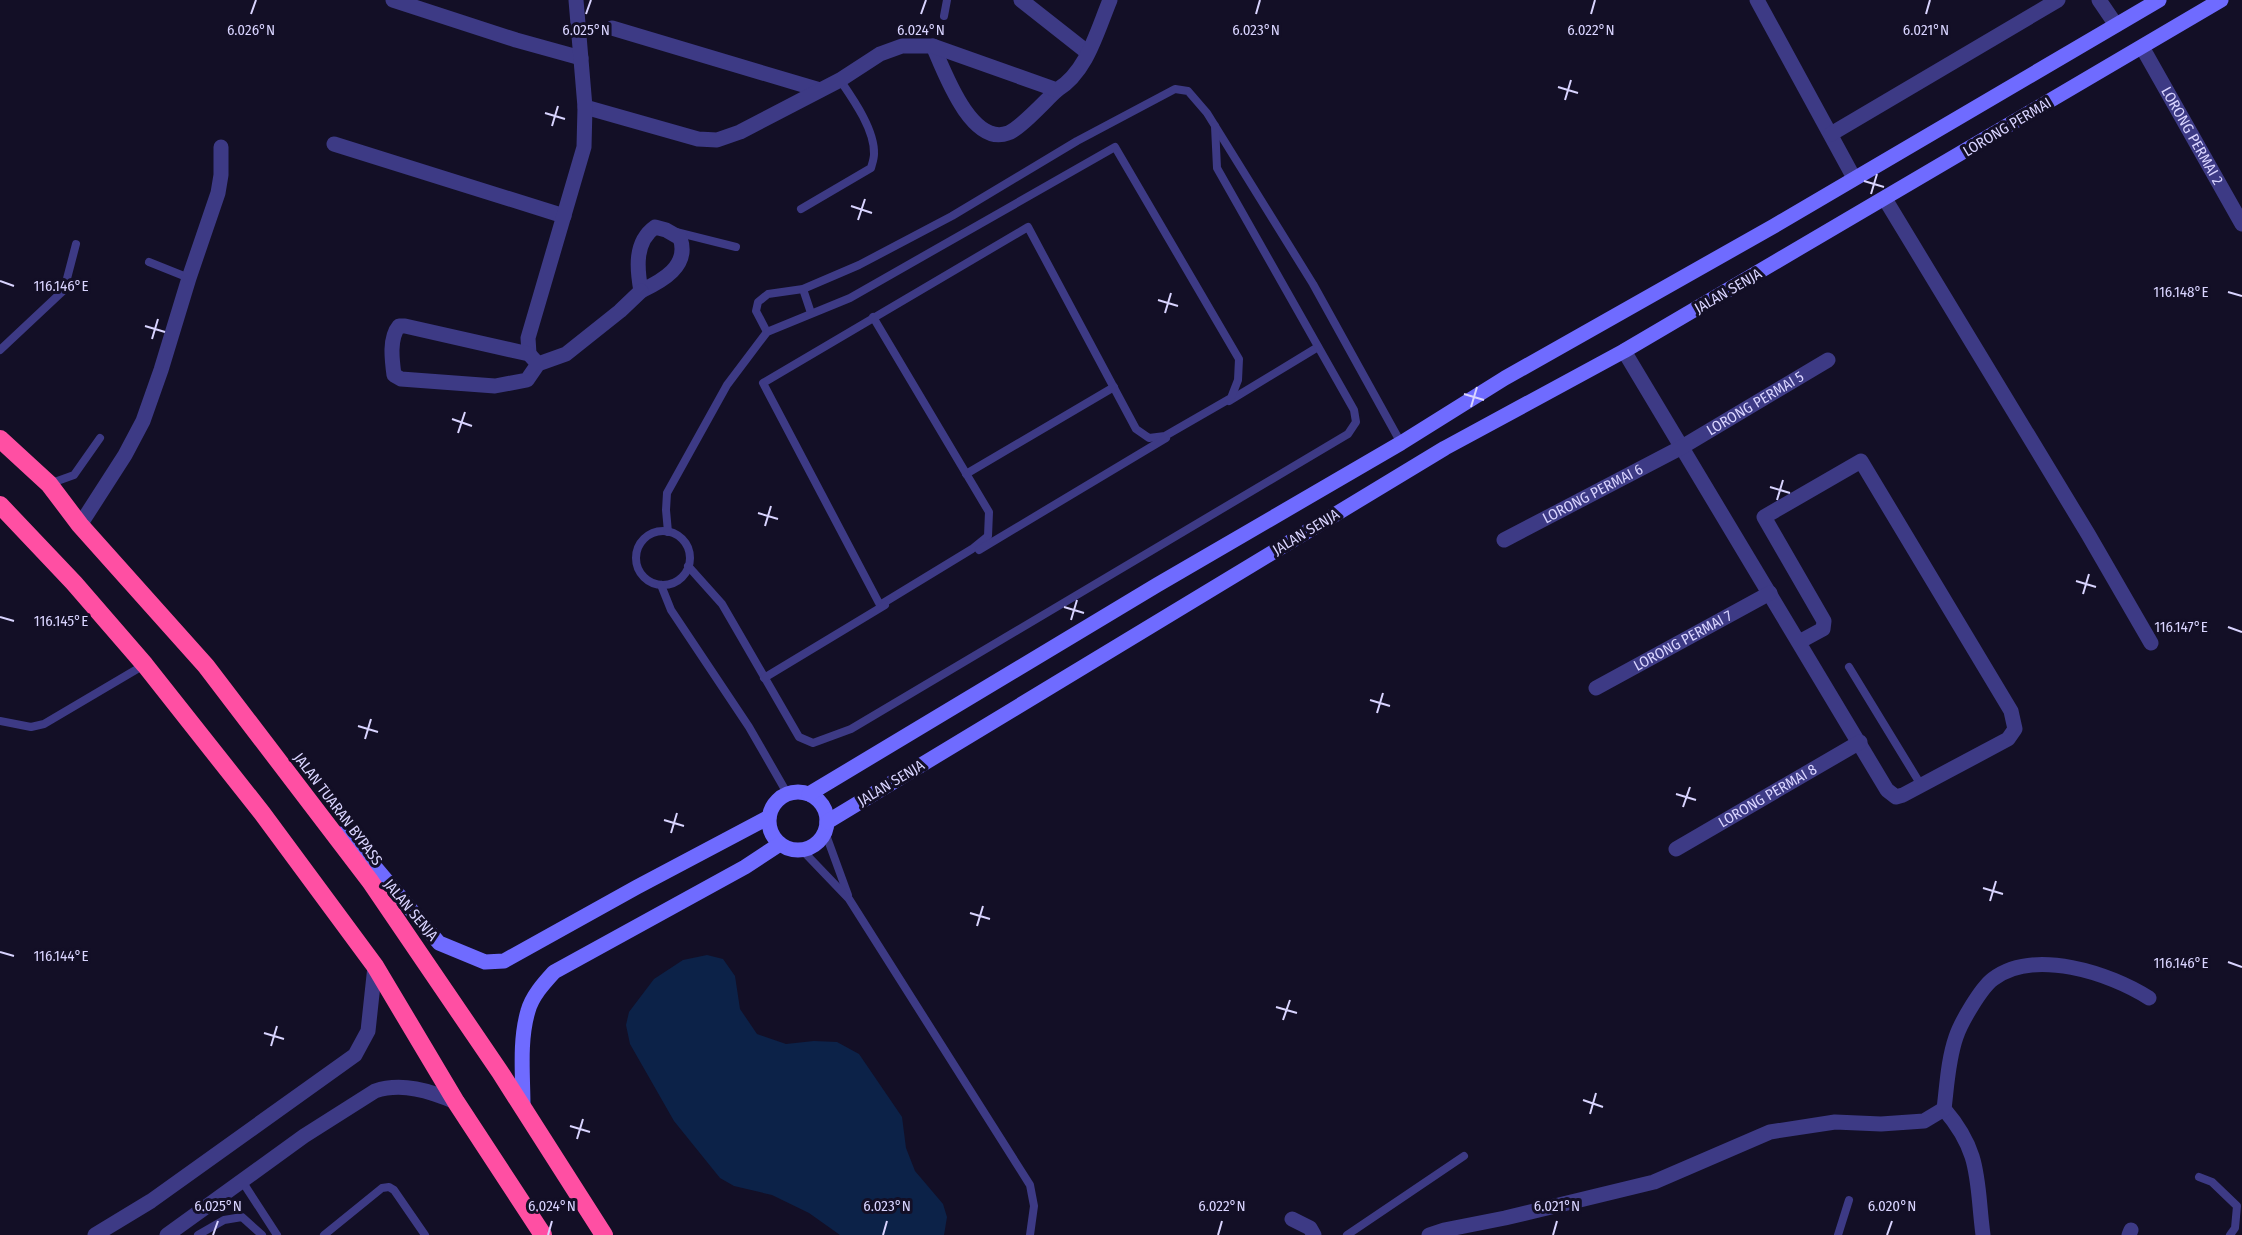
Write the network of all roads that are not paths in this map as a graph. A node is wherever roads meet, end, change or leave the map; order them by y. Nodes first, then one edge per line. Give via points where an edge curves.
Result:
1 (393, 0) edge
2 (576, 0) edge
3 (948, 0) edge
4 (1021, 0) edge
5 (1110, 0) edge
6 (1757, 0) edge
7 (2058, 0) edge
8 (2099, 0) edge
9 (2159, 0) edge
10 (2221, 0) edge
11 (944, 16) dead end
12 (2116, 25) junction
13 (612, 28) dead end
14 (933, 46) junction
15 (2142, 47) junction
16 (1088, 52) junction
17 (581, 58) junction
18 (840, 80) junction
19 (820, 90) junction
20 (1057, 90) junction
21 (585, 107) junction
22 (1215, 126) junction
23 (1831, 134) junction
24 (334, 144) dead end
25 (221, 147) dead end
26 (1854, 178) junction
27 (1884, 200) junction
28 (801, 209) dead end
29 (564, 216) junction
30 (2242, 224) edge
31 (666, 230) junction
32 (76, 244) dead end
33 (736, 247) dead end
34 (1792, 253) joint
35 (149, 262) dead end
36 (189, 278) junction
37 (803, 289) junction
38 (641, 291) junction
39 (811, 313) junction
40 (873, 317) junction
41 (768, 332) junction
42 (1318, 347) junction
43 (0, 350) edge
44 (1624, 351) junction
45 (533, 359) junction
46 (1828, 360) dead end
47 (1114, 387) junction
48 (100, 438) dead end
49 (0, 439) edge
50 (1401, 443) junction
51 (1682, 447) junction
52 (966, 474) junction
53 (49, 484) junction
54 (0, 505) edge
55 (80, 525) junction
56 (669, 532) junction
57 (1504, 540) dead end
58 (688, 567) junction
59 (661, 585) junction
60 (1770, 593) junction
61 (1799, 642) junction
62 (2151, 643) dead end
63 (145, 665) junction
64 (1849, 667) dead end
65 (764, 678) junction
66 (1596, 688) dead end
67 (0, 721) edge
68 (1860, 742) junction
69 (1921, 785) junction
70 (787, 794) junction
71 (810, 794) junction
72 (769, 817) junction
73 (324, 820) junction
74 (826, 827) junction
75 (780, 844) junction
76 (1676, 849) dead end
77 (802, 850) junction
78 (849, 899) junction
79 (375, 966) junction
80 (2149, 998) dead end
81 (456, 1102) junction
82 (523, 1107) junction
83 (1944, 1109) junction
84 (1464, 1156) dead end
85 (2199, 1177) dead end
86 (242, 1181) junction
87 (1850, 1200) dead end
88 (1292, 1219) dead end
89 (95, 1235) edge
90 (167, 1235) edge
91 (198, 1235) edge
92 (262, 1235) edge
93 (277, 1235) edge
94 (324, 1235) edge
95 (425, 1235) edge
96 (543, 1235) edge
97 (604, 1235) edge
98 (1030, 1235) edge
99 (1314, 1235) edge
100 (1347, 1235) edge
101 (1429, 1235) edge
102 (1838, 1235) edge
103 (1983, 1235) edge
104 (2230, 1235) edge

1 - 17 street
2 - 17 street
3 - 11 lane
4 - 16 street
5 - 16 street
6 - 23 street
7 - 23 street
8 - 12 street
9 - 12 main road
10 - 15 main road, LORONG PERMAI
12 - 26 main road
13 - 19 street
14 - 18 street via 902,46 880,54
14 - 20 street
14 - 20 street via 952,91 977,126 988,134 1011,133
15 - 27 main road, LORONG PERMAI
15 - 30 street, LORONG PERMAI 2
16 - 20 street via 1069,83
17 - 21 street
18 - 19 street
18 - 28 lane via 860,110 871,138 871,168
19 - 21 street via 717,140 698,139
21 - 29 street via 584,147
22 - 37 lane via 1188,91 1175,89 1077,141 952,216 859,265
22 - 42 lane via 1217,168
22 - 50 lane via 1313,284
23 - 26 street
24 - 29 street
25 - 36 street via 218,193
26 - 50 main road, JALAN SENJA via 1505,378
27 - 34 main road, LORONG PERMAI
27 - 62 street
29 - 45 street via 528,338
31 - 33 lane
31 - 38 street via 655,227 641,244 637,268
31 - 38 street via 680,238 683,252 679,265 661,282
32 - 43 lane via 64,290
34 - 44 main road, JALAN SENJA
35 - 36 lane
36 - 55 street via 143,421
37 - 39 lane
37 - 41 lane via 768,294 758,302 756,311
38 - 45 street via 566,354
39 - 41 lane
39 - 47 lane via 850,298 1115,147 1239,359 1238,380 1231,399 1165,436 1149,438 1136,429
40 - 47 lane via 1028,227
40 - 52 lane
40 - 52 lane via 763,383 880,605 988,536 989,512
41 - 56 lane via 727,385 667,493
42 - 65 lane
42 - 65 lane via 1356,422 1338,440 851,729 813,743 799,737
44 - 51 street
44 - 74 main road, JALAN SENJA via 1445,448
45 - 45 street via 527,380 495,386 410,381 393,375 394,331 405,326
46 - 51 street, LORONG PERMAI 5
47 - 52 lane
48 - 53 lane via 74,475
49 - 53 highway, JALAN TUARAN BYPASS
50 - 71 main road, JALAN SENJA
51 - 57 street, LORONG PERMAI 6
51 - 60 street
53 - 55 highway, JALAN TUARAN BYPASS
54 - 63 highway
55 - 73 highway, JALAN TUARAN BYPASS via 206,666
56 - 58 lane via 683,541 690,558
56 - 59 lane via 651,534 636,555 639,572
58 - 59 lane via 678,580
58 - 65 lane via 722,604
59 - 70 lane via 671,609
60 - 61 street
60 - 66 street, LORONG PERMAI 7
61 - 68 street
61 - 69 street via 1823,628 1824,621 1764,517 1861,461 2011,711 2015,729 2008,739
63 - 67 lane via 44,724 31,727
63 - 79 highway via 262,813
64 - 69 lane
68 - 69 street via 1887,790 1896,797
68 - 76 street, LORONG PERMAI 8
70 - 71 main road
70 - 72 main road, JALAN SENJA via 775,803
71 - 74 main road via 822,805
72 - 73 main road, JALAN SENJA via 504,961 484,962 439,944 365,855
72 - 75 main road via 771,832
73 - 82 highway, JALAN TUARAN BYPASS via 370,881
74 - 77 main road, JALAN SENJA via 816,844
74 - 78 lane
75 - 77 main road
75 - 82 main road via 554,972 539,988 528,1010
77 - 78 lane
78 - 98 lane via 1030,1185 1034,1206
79 - 81 highway
79 - 89 street via 368,1031 355,1055 151,1202
80 - 83 street via 2124,982 2060,966 2032,966 1993,979 1980,993 1956,1037
81 - 86 street via 427,1090 387,1087 375,1091
81 - 96 highway
82 - 97 highway, JALAN TUARAN BYPASS
83 - 101 street via 1924,1121 1835,1122 1770,1132 1654,1182
83 - 103 street via 1960,1128 1972,1153
84 - 100 lane
85 - 104 lane via 2212,1182 2237,1206 2235,1228
86 - 90 street
86 - 93 lane
87 - 102 lane
88 - 99 street via 1310,1228
91 - 92 lane via 224,1220 242,1217
94 - 95 lane via 382,1188 389,1187

